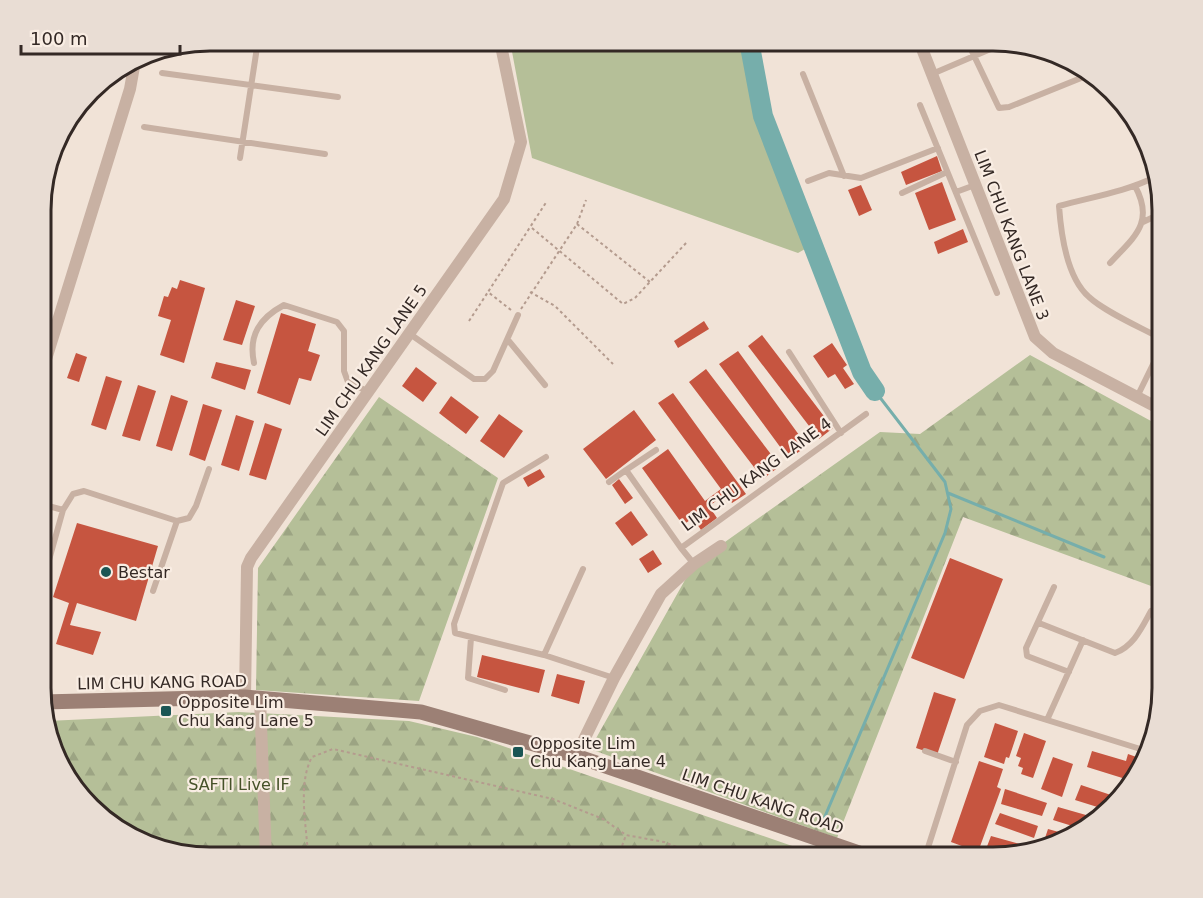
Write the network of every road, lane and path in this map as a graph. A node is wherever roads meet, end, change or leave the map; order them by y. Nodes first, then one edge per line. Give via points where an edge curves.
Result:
1 (256, 51) edge
2 (502, 51) edge
3 (924, 51) edge
4 (971, 51) edge
5 (985, 51) edge
6 (973, 56) junction
7 (133, 71) edge
8 (162, 73) dead end
9 (803, 74) dead end
10 (932, 74) junction
11 (1081, 78) edge
12 (251, 84) junction
13 (338, 97) dead end
14 (920, 105) dead end
15 (144, 127) dead end
16 (243, 141) junction
17 (938, 148) junction
18 (325, 153) dead end
19 (240, 158) dead end
20 (947, 172) junction
21 (844, 177) junction
22 (1149, 180) edge
23 (808, 181) dead end
24 (975, 185) junction
25 (1135, 186) junction
26 (956, 192) junction
27 (902, 193) dead end
28 (586, 200) dead end
29 (548, 201) dead end
30 (1152, 218) edge
31 (1143, 222) junction
32 (577, 224) junction
33 (532, 228) junction
34 (687, 242) dead end
35 (561, 250) junction
36 (1110, 263) dead end
37 (650, 282) junction
38 (488, 292) junction
39 (530, 292) junction
40 (997, 293) dead end
41 (518, 315) junction
42 (469, 321) dead end
43 (1152, 333) edge
44 (410, 334) junction
45 (508, 340) junction
46 (51, 343) edge
47 (789, 352) dead end
48 (254, 363) dead end
49 (613, 364) dead end
50 (1152, 366) edge
51 (545, 385) dead end
52 (369, 393) junction
53 (1137, 397) junction
54 (1152, 405) edge
55 (866, 414) dead end
56 (841, 433) junction
57 (656, 450) dead end
58 (546, 457) dead end
59 (209, 469) dead end
60 (626, 470) junction
61 (609, 482) dead end
62 (51, 507) edge
63 (63, 510) junction
64 (177, 521) junction
65 (721, 546) dead end
66 (681, 548) junction
67 (51, 553) edge
68 (694, 564) junction
69 (583, 568) dead end
70 (1054, 586) dead end
71 (153, 591) dead end
72 (1151, 611) dead end
73 (1039, 623) junction
74 (471, 638) junction
75 (1083, 640) junction
76 (544, 655) junction
77 (1068, 672) junction
78 (614, 678) junction
79 (505, 690) dead end
80 (253, 697) junction
81 (52, 702) edge
82 (1047, 720) junction
83 (1140, 749) edge
84 (925, 751) dead end
85 (576, 756) junction
86 (956, 762) junction
87 (626, 835) junction
88 (265, 847) edge
89 (308, 847) edge
90 (622, 847) edge
91 (677, 847) edge
92 (842, 847) edge
93 (928, 847) edge

1 - 12 lane
2 - 44 street, LIM CHU KANG LANE 5 via 521,142 504,199
3 - 10 street, LIM CHU KANG LANE 3
4 - 6 lane
5 - 6 lane
6 - 10 lane
6 - 11 lane via 997,107 1001,108
7 - 46 street
8 - 12 lane
9 - 21 lane
10 - 24 street, LIM CHU KANG LANE 3
12 - 13 lane
12 - 16 lane
14 - 17 lane
15 - 16 lane
16 - 18 lane
16 - 19 lane
17 - 20 lane
17 - 21 lane via 861,178
20 - 26 lane
20 - 27 lane
21 - 23 lane via 829,174
22 - 25 lane
24 - 26 lane
24 - 53 street, LIM CHU KANG LANE 3 via 1035,337 1053,352
25 - 31 lane via 1143,201
25 - 43 lane via 1059,206 1061,239 1081,288 1090,299
26 - 40 lane
28 - 32 path
29 - 33 path
30 - 31 lane
31 - 36 lane
32 - 35 path
32 - 37 path
33 - 35 path
33 - 38 path
34 - 37 path
35 - 37 path via 623,304
35 - 39 path
38 - 41 path
38 - 42 path
39 - 41 path
39 - 49 path via 555,306
41 - 45 lane
44 - 45 lane via 474,378 485,378 493,371
44 - 52 street, LIM CHU KANG LANE 5
45 - 51 lane
47 - 56 lane
48 - 52 lane via 250,346 265,315 284,305 337,322 344,332 344,371 348,382
50 - 53 lane
52 - 80 street, LIM CHU KANG LANE 5 via 247,567
53 - 54 street, LIM CHU KANG LANE 3
55 - 56 lane, LIM CHU KANG LANE 4
56 - 66 lane, LIM CHU KANG LANE 4
57 - 60 lane
58 - 74 lane via 503,483 454,624 455,633
59 - 64 lane via 189,518
60 - 61 lane
60 - 66 lane
62 - 63 lane
63 - 64 lane via 73,494 84,491
63 - 67 lane
64 - 71 lane
65 - 68 street
66 - 68 lane, LIM CHU KANG LANE 4
68 - 78 street via 661,594
69 - 76 lane
70 - 73 lane
72 - 75 lane via 1134,640 1123,650 1115,653
73 - 75 lane
73 - 77 lane via 1026,648 1027,656
74 - 76 lane
74 - 79 lane via 468,678
75 - 77 lane
76 - 78 lane
77 - 82 lane
78 - 85 street
80 - 81 main road, LIM CHU KANG ROAD
80 - 85 main road, LIM CHU KANG ROAD via 421,712
80 - 88 street, LIM CHU KANG LANE 5
82 - 83 lane
82 - 86 lane via 999,705 986,708 972,716 967,725
84 - 86 lane
85 - 92 main road, LIM CHU KANG ROAD
86 - 93 lane
87 - 89 path via 603,819 553,799 333,749 312,757 307,766
87 - 90 path
87 - 91 path

